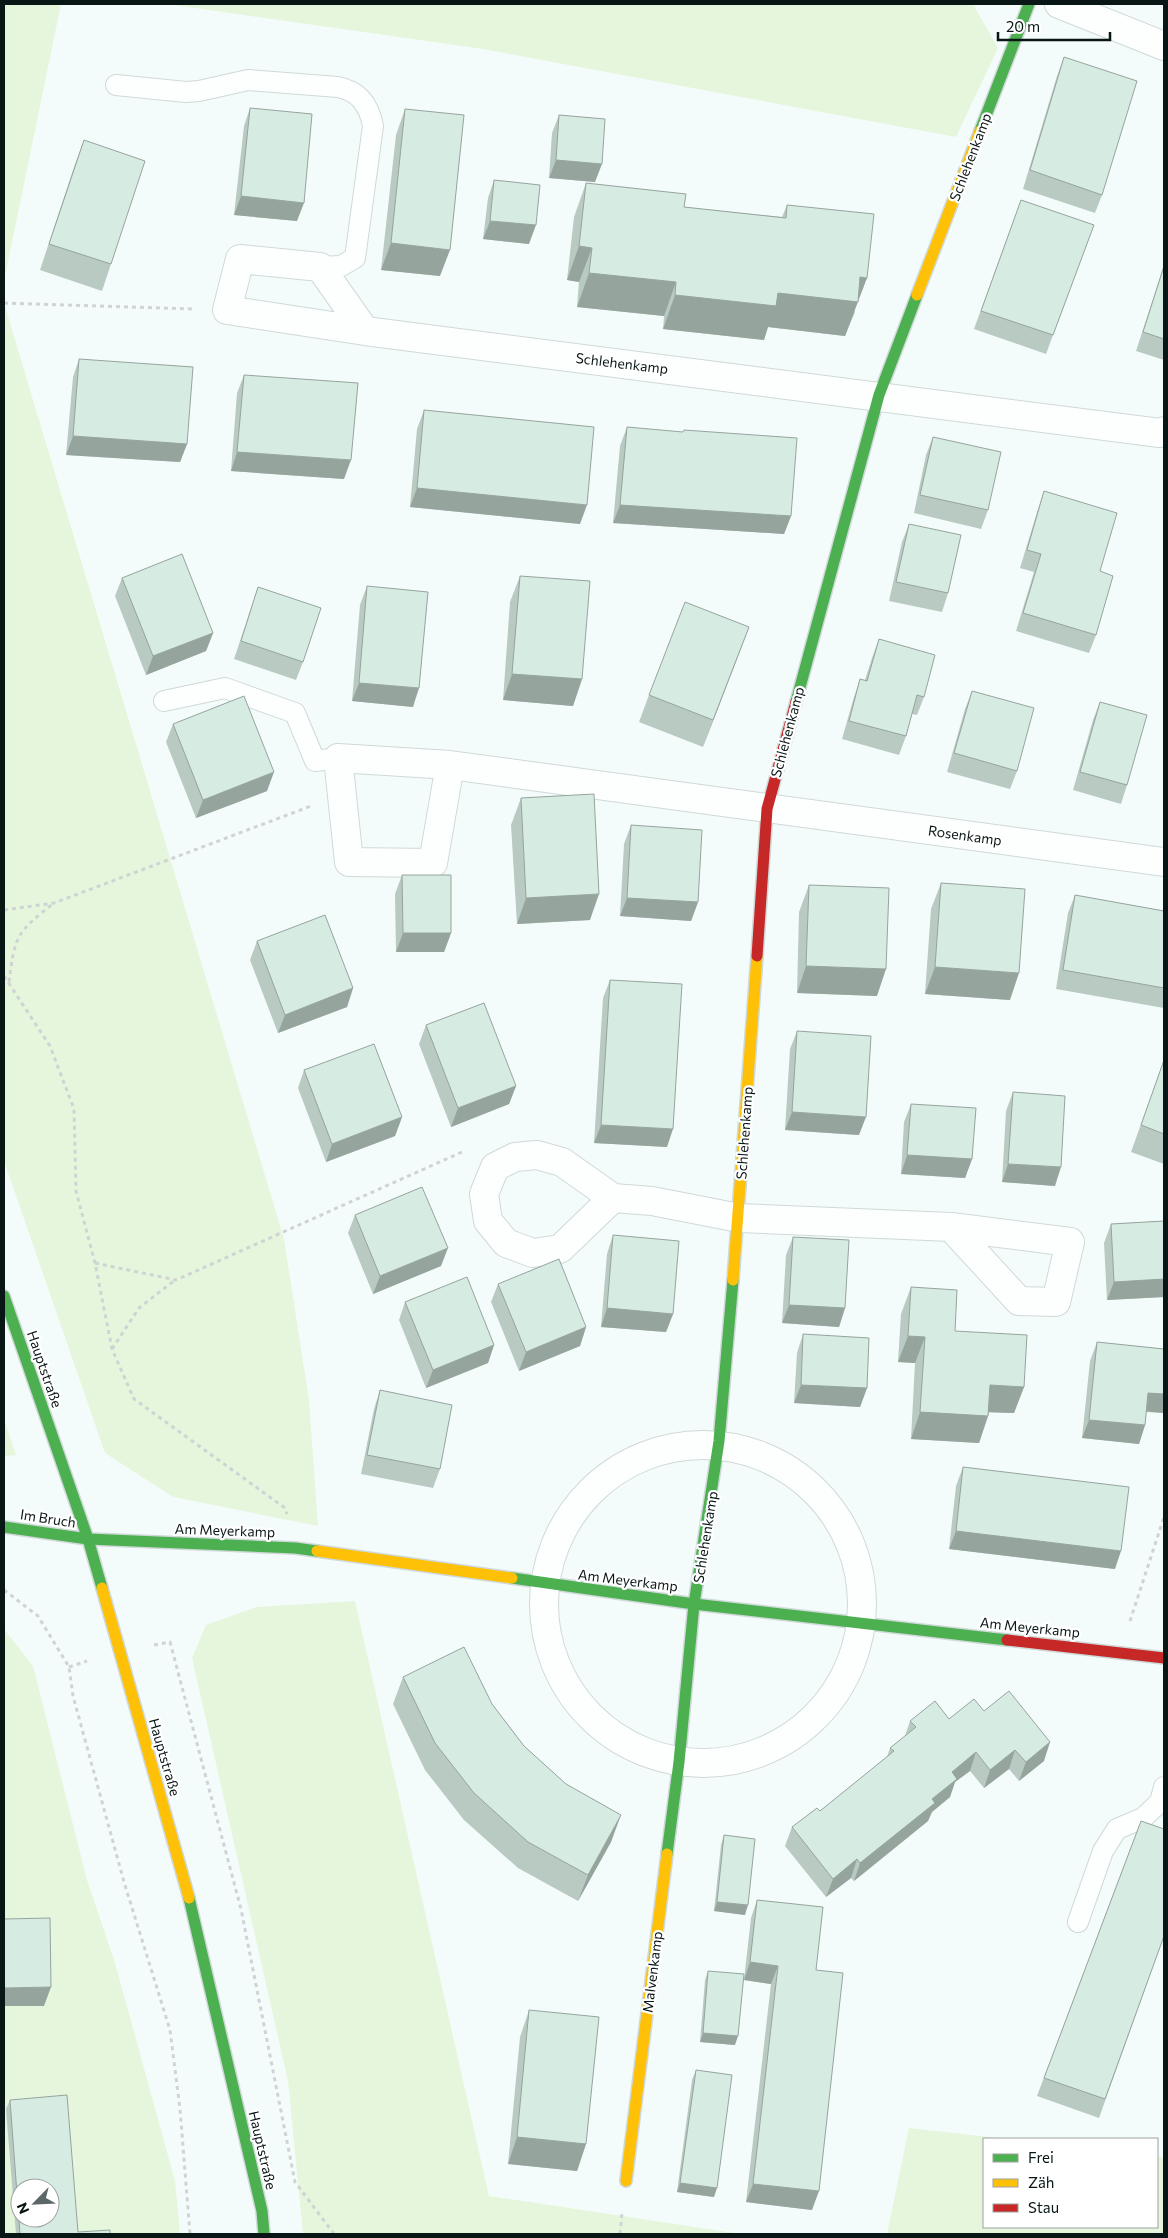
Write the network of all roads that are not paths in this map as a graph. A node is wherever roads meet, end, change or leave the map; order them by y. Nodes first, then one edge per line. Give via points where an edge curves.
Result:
1 (1029, 4) edge
2 (1059, 4) edge
3 (1164, 46) edge
4 (116, 85) dead end
5 (320, 267) junction
6 (365, 331) junction
7 (879, 395) junction
8 (1163, 437) edge
9 (164, 701) dead end
10 (338, 758) junction
11 (450, 765) junction
12 (766, 809) junction
13 (1164, 862) edge
14 (613, 1198) junction
15 (739, 1218) junction
16 (951, 1227) dead end
17 (4, 1296) edge
18 (719, 1441) junction
19 (4, 1527) edge
20 (88, 1539) junction
21 (540, 1583) junction
22 (694, 1604) junction
23 (862, 1623) junction
24 (1164, 1658) edge
25 (679, 1762) junction
26 (1164, 1787) edge
27 (1078, 1922) dead end
28 (626, 2181) dead end
29 (264, 2234) edge

1 - 7 street, Schlehenkamp
2 - 3 street
4 - 5 lane via 199,91 248,80 338,87 359,96 371,113 373,126 355,258 341,266
5 - 6 street
5 - 6 street, Schlehenkamp via 240,259 227,310
6 - 7 street, Schlehenkamp
7 - 8 street, Schlehenkamp
7 - 12 street, Schlehenkamp
9 - 10 lane via 225,688 295,713 315,761
10 - 11 street
10 - 11 street via 349,862 432,863
11 - 12 street
12 - 13 street, Rosenkamp
12 - 15 street, Schlehenkamp
14 - 14 street via 562,1162 537,1155 515,1157 494,1167 484,1194 488,1222 506,1243 533,1253 560,1249
14 - 15 street via 652,1201
15 - 16 street
15 - 18 street, Schlehenkamp
17 - 20 street, Hauptstraße
18 - 21 street via 636,1456 564,1520
18 - 22 street, Schlehenkamp
18 - 23 street via 798,1472 854,1540
19 - 20 street, Im Bruch
20 - 21 street, Am Meyerkamp via 295,1548
20 - 29 street, Hauptstraße via 193,1911 262,2211
21 - 22 street, Am Meyerkamp
21 - 25 street via 557,1669 566,1690 607,1734 642,1754
22 - 23 street, Am Meyerkamp
22 - 25 street, Malvenkamp
23 - 24 street, Am Meyerkamp
23 - 25 street via 850,1678 819,1718 752,1754 718,1762
25 - 28 street, Malvenkamp
26 - 27 lane via 1160,1802 1143,1818 1117,1829 1103,1851

